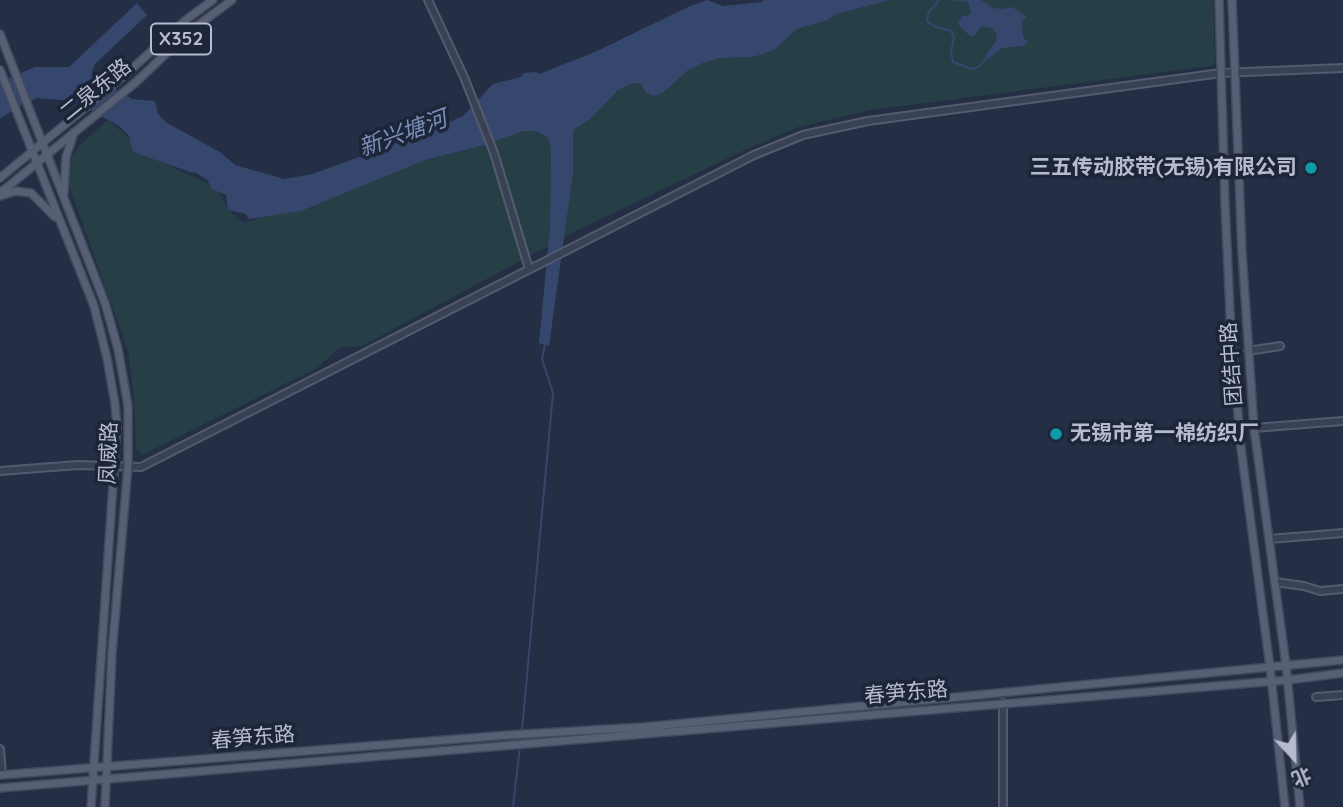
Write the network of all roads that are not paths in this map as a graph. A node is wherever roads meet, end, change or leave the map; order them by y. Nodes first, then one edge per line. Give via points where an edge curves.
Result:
1 (213, 0) edge
2 (232, 0) edge
3 (428, 0) edge
4 (1219, 0) edge
5 (1232, 0) edge
6 (0, 34) edge
7 (1343, 68) edge
8 (0, 70) edge
9 (1235, 72) junction
10 (1221, 73) junction
11 (74, 131) junction
12 (41, 143) junction
13 (32, 152) junction
14 (46, 153) junction
15 (35, 163) junction
16 (0, 178) edge
17 (0, 194) edge
18 (64, 200) junction
19 (61, 224) junction
20 (529, 269) junction
21 (1280, 346) dead end
22 (1248, 351) junction
23 (1343, 421) edge
24 (1254, 428) junction
25 (114, 465) junction
26 (128, 466) junction
27 (0, 471) edge
28 (1343, 533) edge
29 (1269, 540) junction
30 (1275, 582) junction
31 (1343, 589) edge
32 (1343, 660) edge
33 (1286, 665) junction
34 (1270, 667) junction
35 (1343, 673) edge
36 (1272, 680) junction
37 (1288, 680) junction
38 (1343, 695) edge
39 (1316, 697) dead end
40 (1003, 703) junction
41 (528, 740) junction
42 (0, 749) edge
43 (106, 767) junction
44 (93, 768) junction
45 (1, 775) edge
46 (106, 779) junction
47 (92, 780) junction
48 (0, 788) edge
49 (91, 807) edge
50 (105, 807) edge
51 (1003, 807) edge
52 (1285, 807) edge
53 (1300, 807) edge

1 - 12 main road, 二泉东路 / X352
2 - 11 main road, 二泉东路 / X352
3 - 20 street via 494,153
4 - 10 main road, 团结中路
5 - 9 main road, 团结中路
6 - 12 main road, 凤威路
7 - 9 street
8 - 13 main road, 凤威路
9 - 10 street
9 - 22 main road, 团结中路
10 - 20 street via 868,121 803,135 754,155
10 - 34 main road, 团结中路 via 1231,334
11 - 14 main road, 二泉东路 / X352
11 - 18 main road via 66,157
12 - 13 main road, 二泉东路 / X352
12 - 14 main road, 凤威路
13 - 15 main road, 凤威路
13 - 16 main road, X352
14 - 15 main road, X352
14 - 18 main road, 凤威路
15 - 17 main road, X352
15 - 19 main road, 凤威路
17 - 19 main road via 31,193
18 - 26 main road, 凤威路 via 118,349 128,406
19 - 25 main road, 凤威路 via 94,306 107,358 117,426
20 - 26 street via 141,467
21 - 22 street
22 - 24 main road, 团结中路
23 - 24 street
24 - 29 main road, 团结中路
25 - 26 street
25 - 27 street
25 - 44 main road, 凤威路
26 - 43 main road, 凤威路
28 - 29 street
29 - 30 main road, 团结中路
30 - 31 street via 1320,591
30 - 33 main road, 团结中路
32 - 33 main road, 春笋东路
33 - 34 main road, 春笋东路
33 - 37 main road, 团结中路
34 - 36 main road, 团结中路
34 - 41 main road, 春笋东路
35 - 37 main road, 春笋东路
36 - 37 main road, 春笋东路
36 - 40 main road, 春笋东路
36 - 52 main road, 团结中路
37 - 53 main road, 团结中路
38 - 39 street
40 - 41 main road, 春笋东路
40 - 51 street
41 - 43 main road, 春笋东路 via 509,735
41 - 46 main road, 春笋东路 via 508,746
42 - 45 street
43 - 44 main road, 春笋东路
43 - 46 main road, 凤威路
44 - 45 main road, 春笋东路
44 - 47 main road, 凤威路
46 - 47 main road, 春笋东路
46 - 50 main road, 凤威路
47 - 48 main road, 春笋东路
47 - 49 main road, 凤威路

